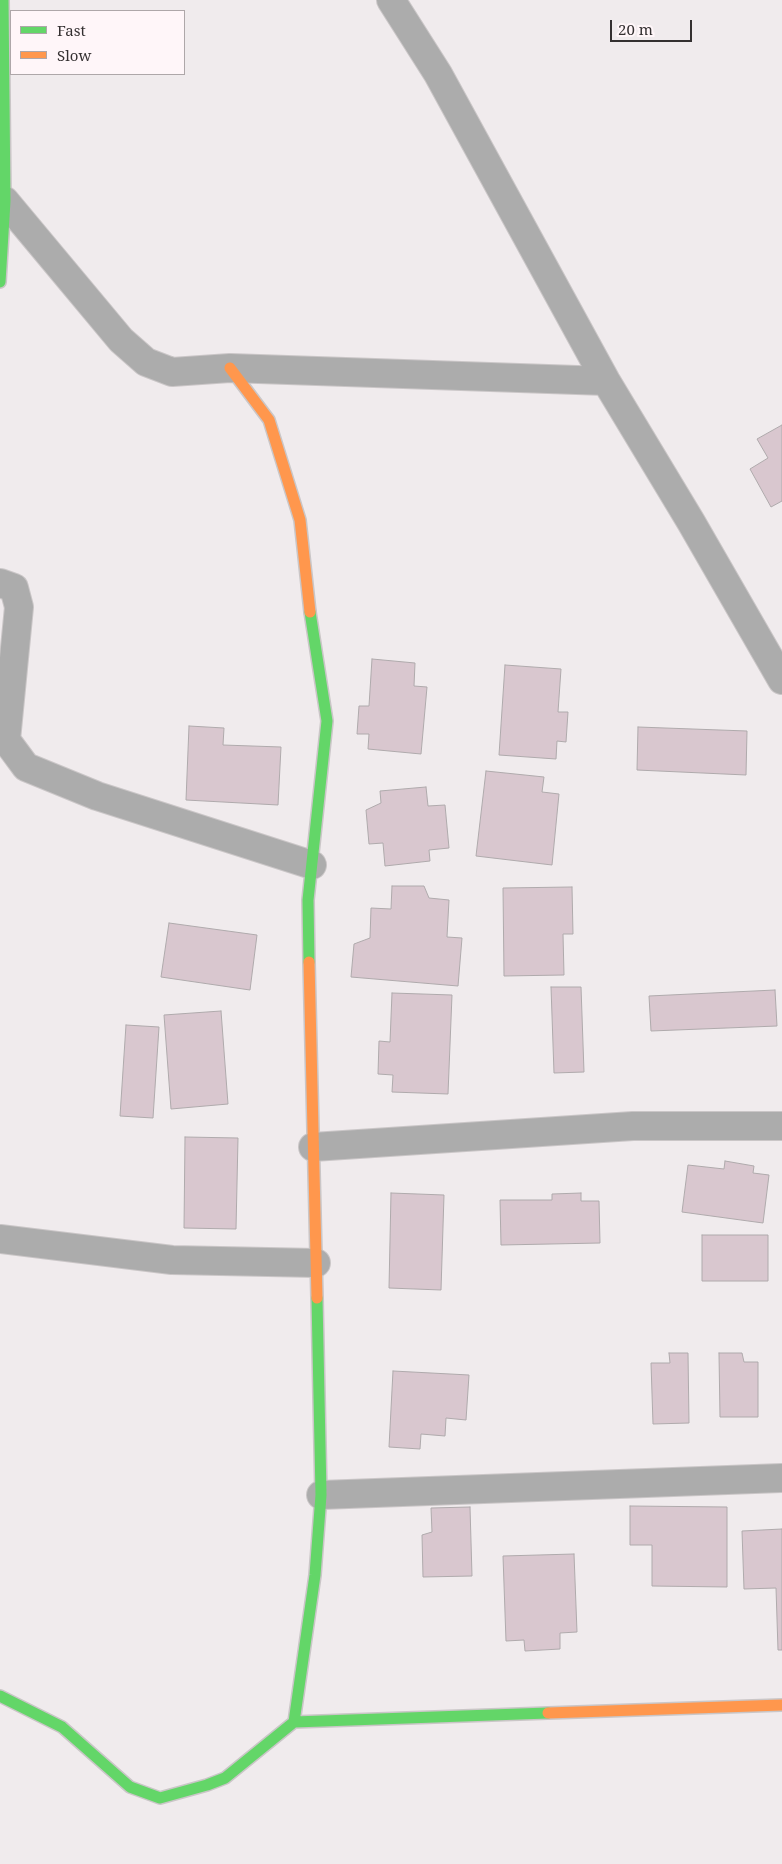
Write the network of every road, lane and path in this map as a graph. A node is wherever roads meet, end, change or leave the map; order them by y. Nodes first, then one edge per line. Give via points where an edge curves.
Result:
1 (3, 0) edge
2 (392, 0) edge
3 (5, 201) junction
4 (0, 282) edge
5 (230, 368) junction
6 (606, 381) junction
7 (0, 584) edge
8 (782, 680) edge
9 (312, 865) junction
10 (782, 1126) edge
11 (313, 1147) junction
12 (0, 1239) edge
13 (316, 1263) junction
14 (782, 1478) edge
15 (321, 1495) junction
16 (0, 1696) edge
17 (782, 1705) edge
18 (294, 1722) junction

1 - 3 street
2 - 6 street via 438,74
3 - 4 street
3 - 5 street via 121,340 146,362 172,372
5 - 6 street
5 - 9 street via 269,420 300,520 310,615 327,721
6 - 8 street
7 - 9 street via 14,588 19,607 6,740 26,766 97,796
9 - 11 street via 308,900
10 - 11 street via 633,1126
11 - 13 street
12 - 13 street via 172,1260
13 - 15 street
14 - 15 street
15 - 18 street via 315,1575
16 - 18 street via 62,1727 130,1787 160,1798 225,1778
17 - 18 street

